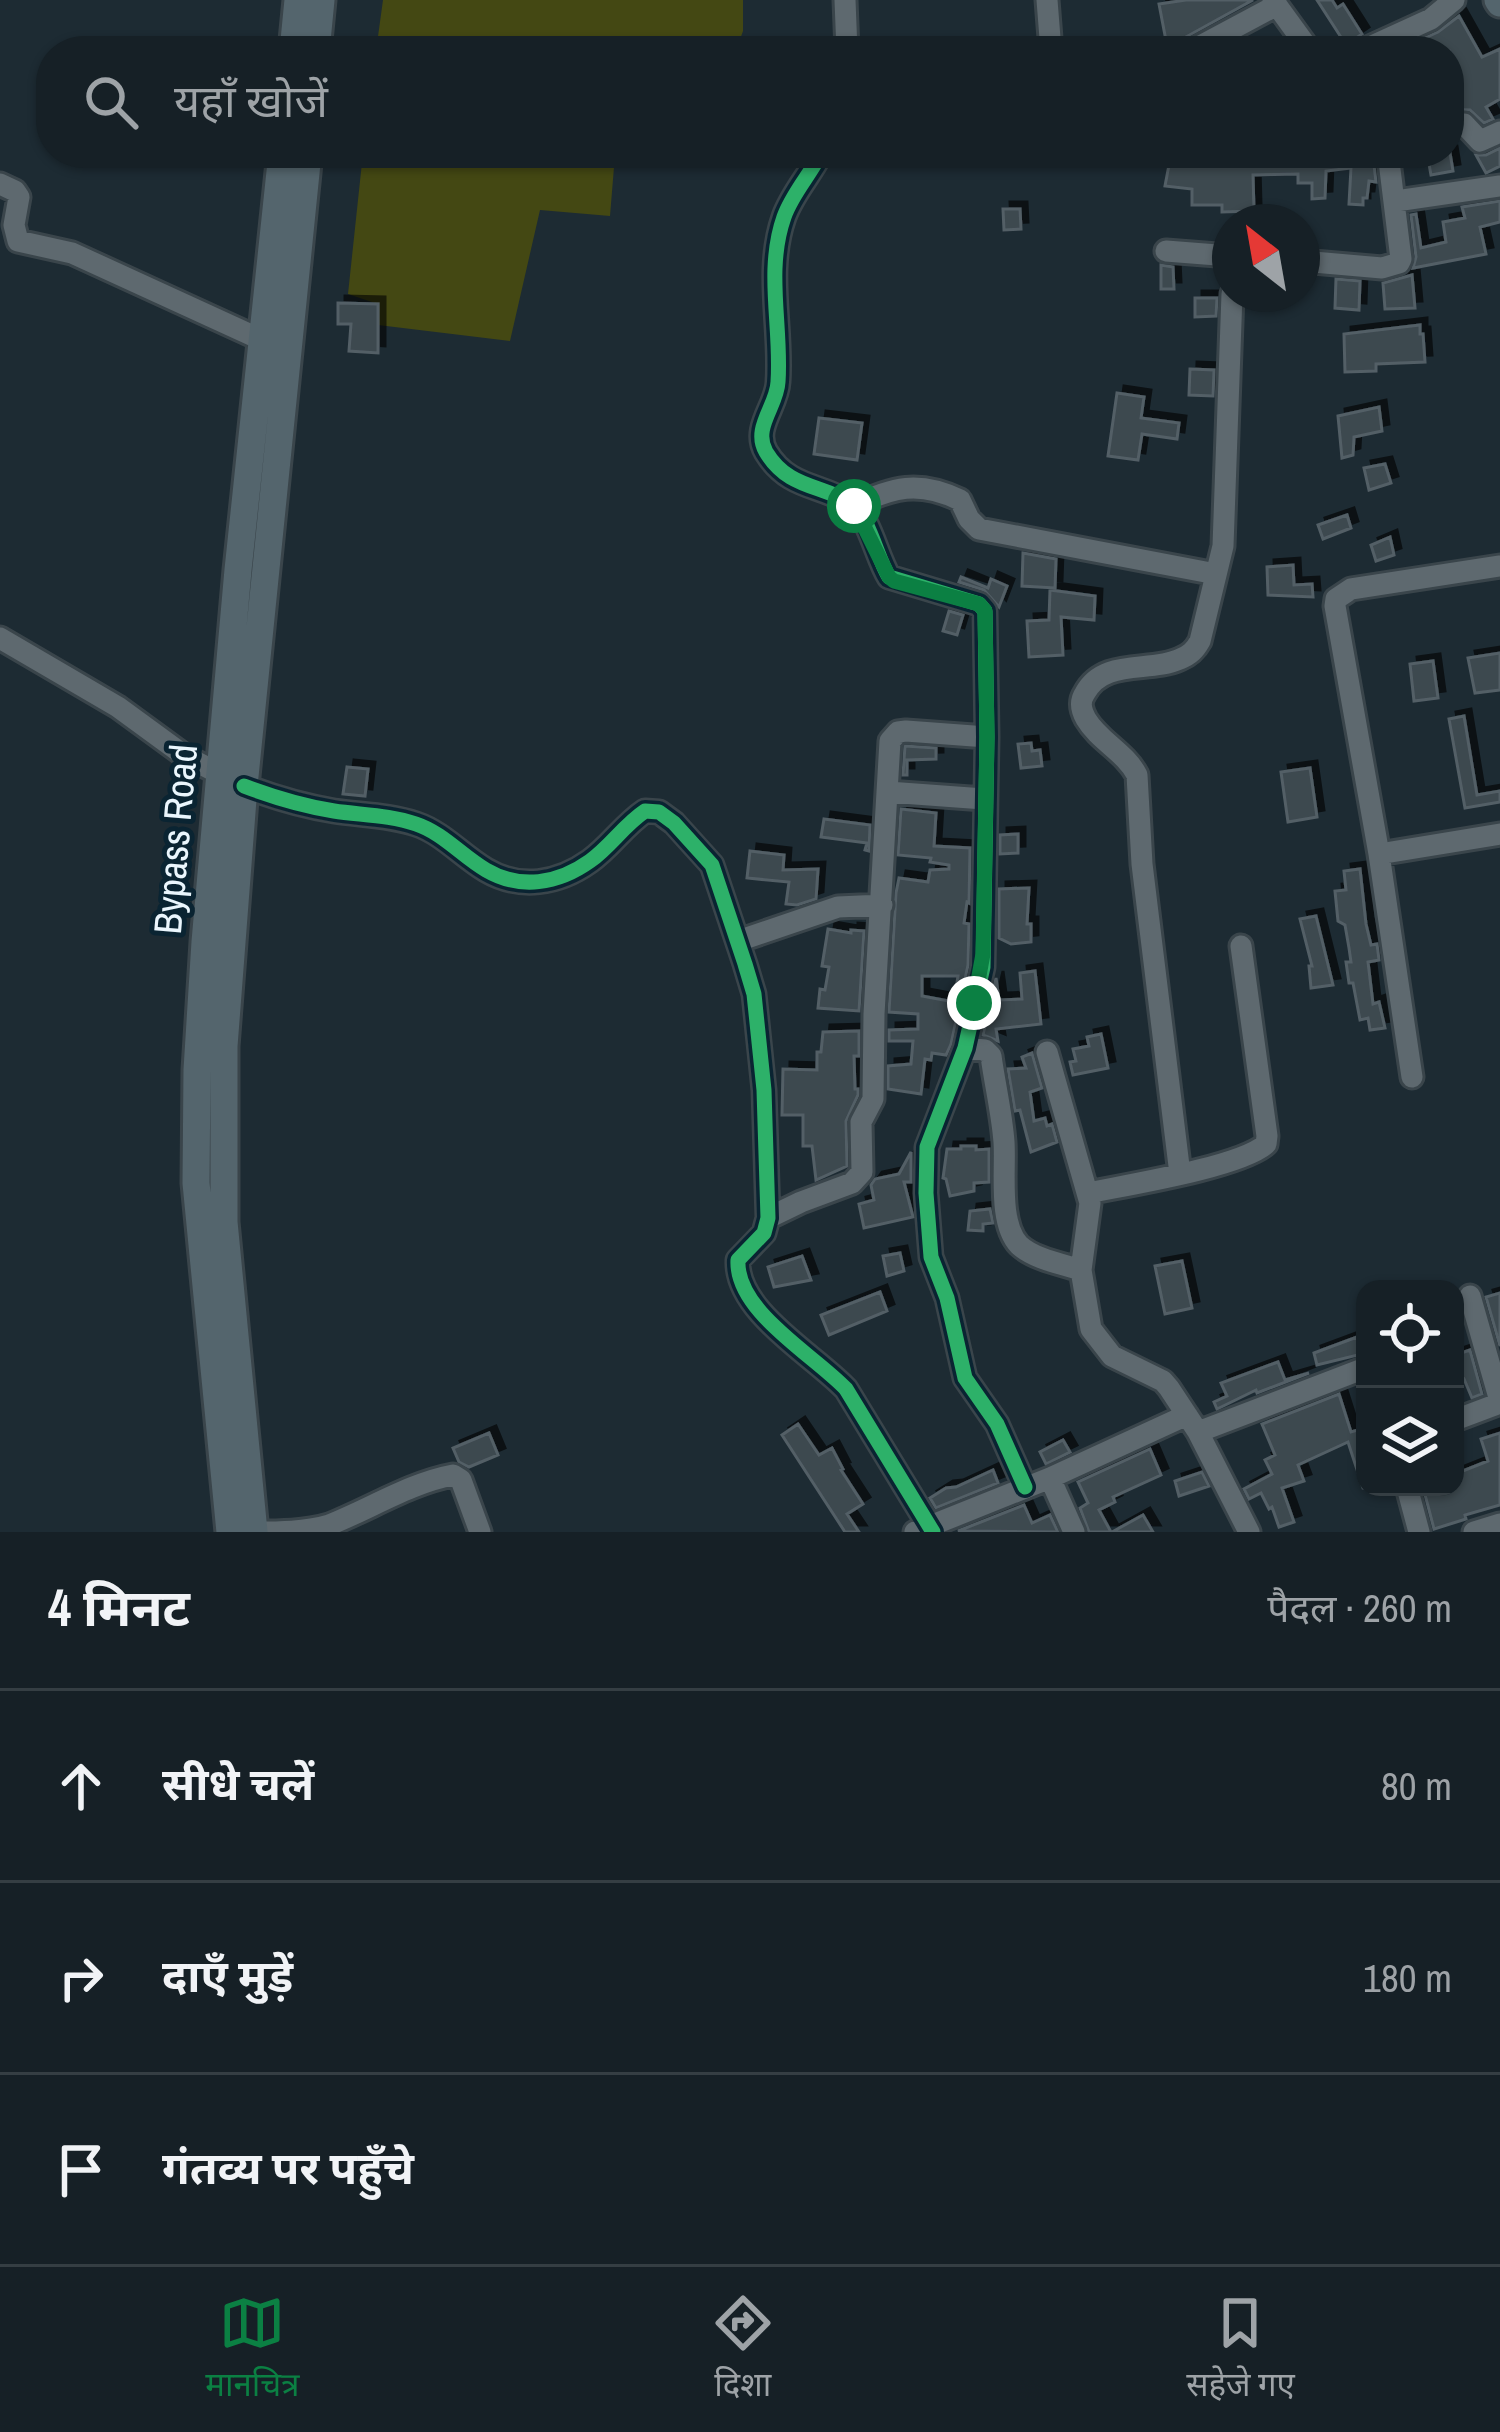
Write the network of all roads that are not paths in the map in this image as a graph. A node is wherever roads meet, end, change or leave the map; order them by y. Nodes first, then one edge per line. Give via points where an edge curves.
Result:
1 (298, 0) edge
2 (321, 0) edge
3 (845, 0) edge
4 (1047, 0) edge
5 (1454, 0) edge
6 (1275, 3) edge
7 (1235, 27) junction
8 (294, 36) edge
9 (317, 36) edge
10 (846, 36) edge
11 (1050, 36) edge
12 (1218, 36) edge
13 (1237, 36) edge
14 (1299, 36) edge
15 (1394, 36) edge
16 (1464, 124) edge
17 (1500, 132) edge
18 (280, 168) edge
19 (306, 168) edge
20 (813, 168) edge
21 (1390, 168) edge
22 (0, 184) edge
23 (1500, 186) edge
24 (1396, 201) junction
25 (1166, 251) dead end
26 (1212, 255) edge
27 (1320, 263) edge
28 (1231, 312) edge
29 (262, 340) junction
30 (854, 506) junction
31 (1500, 566) edge
32 (1216, 574) junction
33 (0, 638) edge
34 (987, 737) junction
35 (232, 780) junction
36 (889, 792) junction
37 (984, 799) junction
38 (1500, 834) edge
39 (1379, 854) junction
40 (882, 905) junction
41 (738, 941) junction
42 (1241, 946) dead end
43 (965, 1048) junction
44 (1047, 1052) dead end
45 (1412, 1077) dead end
46 (1180, 1174) junction
47 (1088, 1193) junction
48 (768, 1218) junction
49 (1081, 1270) junction
50 (1470, 1296) dead end
51 (1479, 1329) junction
52 (1464, 1334) edge
53 (1356, 1371) edge
54 (1500, 1402) edge
55 (1464, 1416) edge
56 (1193, 1423) junction
57 (1050, 1478) junction
58 (1025, 1487) junction
59 (1409, 1496) edge
60 (926, 1530) edge
61 (230, 1532) edge
62 (254, 1532) edge
63 (480, 1532) edge
64 (1074, 1532) edge
65 (1249, 1532) edge
66 (1419, 1532) edge

1 - 8 main road
2 - 9 main road
3 - 10 street
4 - 11 street
5 - 15 street
6 - 7 street
6 - 14 street
7 - 12 street
7 - 13 street
16 - 17 street via 1480,140
18 - 29 main road, Bypass Road
19 - 35 main road, Bypass Road
20 - 30 street via 782,222 773,287 778,381 761,439 793,478
21 - 24 street
22 - 29 street via 20,197 17,241 72,253
23 - 24 street
24 - 27 street via 1399,263
25 - 26 street
28 - 32 street
29 - 35 main road, Bypass Road
30 - 32 street via 919,487 960,500 980,529
30 - 34 street via 889,577 983,607
31 - 39 street via 1352,589 1336,599
32 - 46 street via 1193,652 1163,665 1112,670 1081,703 1090,725 1137,775
33 - 35 street
34 - 36 street via 898,732 890,741
34 - 37 street
35 - 41 street via 279,799 417,824 486,871 535,884 590,862 639,815 658,812 712,865
35 - 61 main road, Bypass Road via 201,1006 196,1183
35 - 62 main road, Bypass Road via 224,1222
36 - 37 street
36 - 40 street
37 - 43 street via 982,968
38 - 39 street
39 - 45 street
40 - 41 street via 838,907
40 - 48 street via 862,1172
41 - 48 street via 754,994
42 - 46 street via 1266,1144
43 - 49 street via 991,1056 1012,1234 1032,1253
43 - 58 street via 927,1148 931,1257 965,1378
44 - 47 street
46 - 47 street
47 - 49 street
48 - 60 street via 738,1260 744,1286 763,1315 845,1389
49 - 56 street via 1096,1339 1119,1361 1162,1381
50 - 51 street
51 - 52 street
51 - 54 street
53 - 56 street
54 - 55 street
56 - 57 street
56 - 65 street
57 - 58 street
57 - 64 street
58 - 60 street
59 - 66 street
62 - 63 street via 327,1526 453,1475

